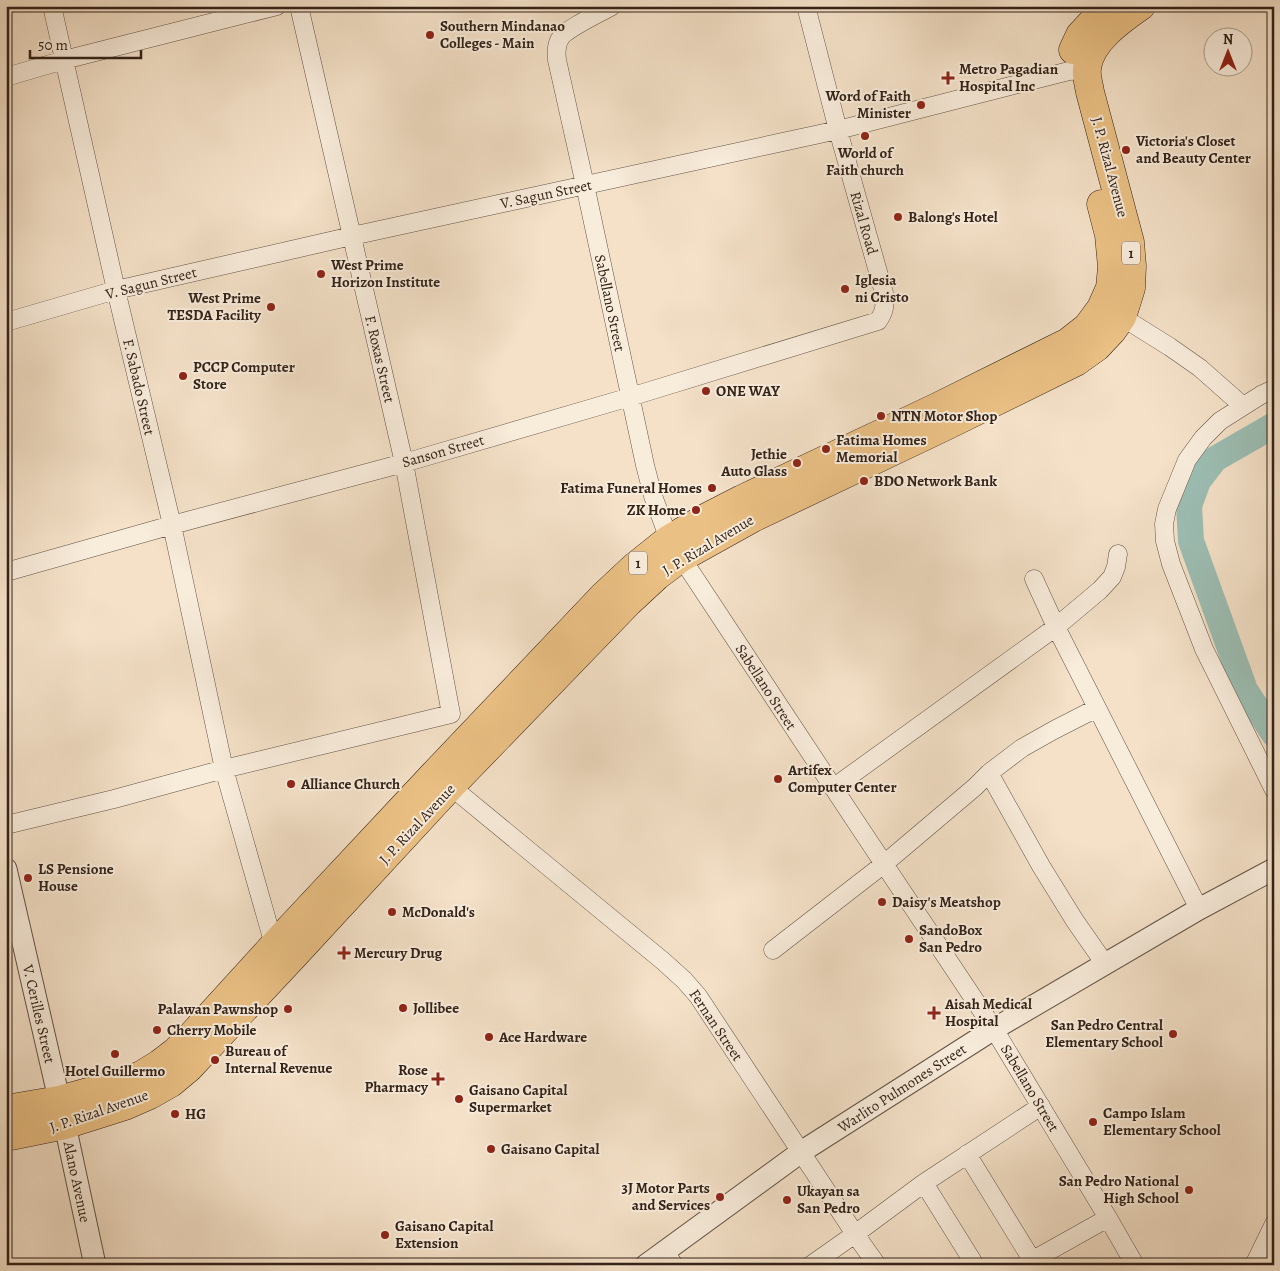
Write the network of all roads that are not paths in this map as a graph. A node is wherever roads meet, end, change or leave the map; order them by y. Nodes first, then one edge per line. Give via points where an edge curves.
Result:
1 (52, 6) edge
2 (277, 6) edge
3 (612, 6) edge
4 (806, 6) edge
5 (1141, 6) edge
6 (303, 7) edge
7 (1110, 12) edge
8 (64, 60) junction
9 (1078, 70) junction
10 (6, 77) edge
11 (838, 130) junction
12 (585, 185) junction
13 (352, 236) junction
14 (116, 290) junction
15 (1122, 317) junction
16 (878, 321) joint
17 (6, 322) edge
18 (1274, 389) edge
19 (630, 397) junction
20 (1243, 406) junction
21 (942, 417) junction
22 (404, 463) junction
23 (172, 525) junction
24 (675, 548) junction
25 (1118, 554) dead end
26 (6, 572) edge
27 (1034, 580) dead end
28 (1056, 627) junction
29 (1097, 708) junction
30 (451, 714) junction
31 (482, 739) junction
32 (224, 768) junction
33 (989, 773) junction
34 (443, 780) junction
35 (833, 788) junction
36 (1274, 790) edge
37 (6, 825) edge
38 (884, 864) junction
39 (6, 869) edge
40 (1271, 869) edge
41 (1199, 909) junction
42 (773, 950) dead end
43 (282, 952) junction
44 (1105, 964) junction
45 (994, 1029) junction
46 (1041, 1106) junction
47 (6, 1109) edge
48 (62, 1113) junction
49 (6, 1137) edge
50 (801, 1152) junction
51 (968, 1154) junction
52 (924, 1183) junction
53 (1108, 1218) junction
54 (1274, 1224) edge
55 (854, 1234) junction
56 (669, 1258) edge
57 (1028, 1262) edge
58 (95, 1265) edge
59 (646, 1265) edge
60 (811, 1265) edge
61 (877, 1265) edge
62 (974, 1265) edge
63 (1135, 1265) edge
64 (1254, 1265) edge

1 - 8 street, F. Sabado Street
2 - 8 street
3 - 12 street, Sabellano Street via 562,36 556,51
4 - 11 street, Rizal Road
5 - 7 main road, J. P. Rizal Avenue / 1
6 - 13 street, F. Roxas Street
7 - 9 main road, J. P. Rizal Avenue / 1 via 1080,36 1072,51
8 - 10 street
8 - 14 street, F. Sabado Street
9 - 11 street, V. Sagun Street
9 - 15 main road, J. P. Rizal Avenue / 1 via 1090,92 1130,242 1130,288
9 - 21 main road, J. P. Rizal Avenue / 1 via 1083,133 1109,235 1110,288 1087,327 1068,342
11 - 12 street, V. Sagun Street
11 - 16 street, Rizal Road via 884,293 885,305
12 - 13 street, V. Sagun Street
12 - 19 street, Sabellano Street
13 - 14 street, V. Sagun Street
13 - 22 street, F. Roxas Street
14 - 17 street, V. Sagun Street
14 - 23 street, F. Sabado Street
15 - 20 street via 1200,368
15 - 21 main road, J. P. Rizal Avenue / 1 via 1097,347 1076,362
16 - 19 street, Sanson Street
18 - 20 street
19 - 22 street, Sanson Street
19 - 24 street, Sabellano Street via 649,480 661,520
20 - 36 street via 1220,421 1187,460 1167,509 1165,540 1204,649
21 - 24 main road, J. P. Rizal Avenue / 1 via 735,503 705,518
22 - 23 street, Sanson Street
22 - 30 street, F. Roxas Street
23 - 26 street, Sanson Street
23 - 32 street, F. Sabado Street
24 - 31 main road, J. P. Rizal Avenue / 1 via 634,567 610,589 548,670
24 - 35 street, Sabellano Street
25 - 28 street via 1112,577
27 - 28 street
28 - 29 street
28 - 35 street
29 - 33 street via 1022,748
29 - 41 street
30 - 31 street
30 - 32 street
31 - 34 main road, J. P. Rizal Avenue / 1
32 - 37 street
32 - 43 street, F. Sabado Street
33 - 38 street
33 - 44 street via 1046,874
34 - 43 main road, J. P. Rizal Avenue / 1
34 - 50 street, Fernan Street via 684,980 698,996
35 - 38 street, Sabellano Street
38 - 42 street
38 - 45 street, Sabellano Street
39 - 48 street, V. Cerilles Street
40 - 41 street, Warlito Pulmones Street
41 - 44 street, Warlito Pulmones Street
43 - 48 main road, J. P. Rizal Avenue / 1 via 159,1064
44 - 45 street, Warlito Pulmones Street
45 - 46 street, Sabellano Street
45 - 50 street, Warlito Pulmones Street
46 - 51 street
46 - 53 street, Sabellano Street
47 - 48 main road, J. P. Rizal Avenue / 1
48 - 49 main road, J. P. Rizal Avenue / 1
48 - 58 street, Alano Avenue
50 - 55 street, Fernan Street
50 - 56 street, Warlito Pulmones Street
51 - 52 street
51 - 57 street
52 - 55 street
52 - 62 street
53 - 57 street
53 - 63 street, Sabellano Street
54 - 64 street
55 - 60 street
55 - 61 street, Fernan Street
56 - 59 street, Warlito Pulmones Street

